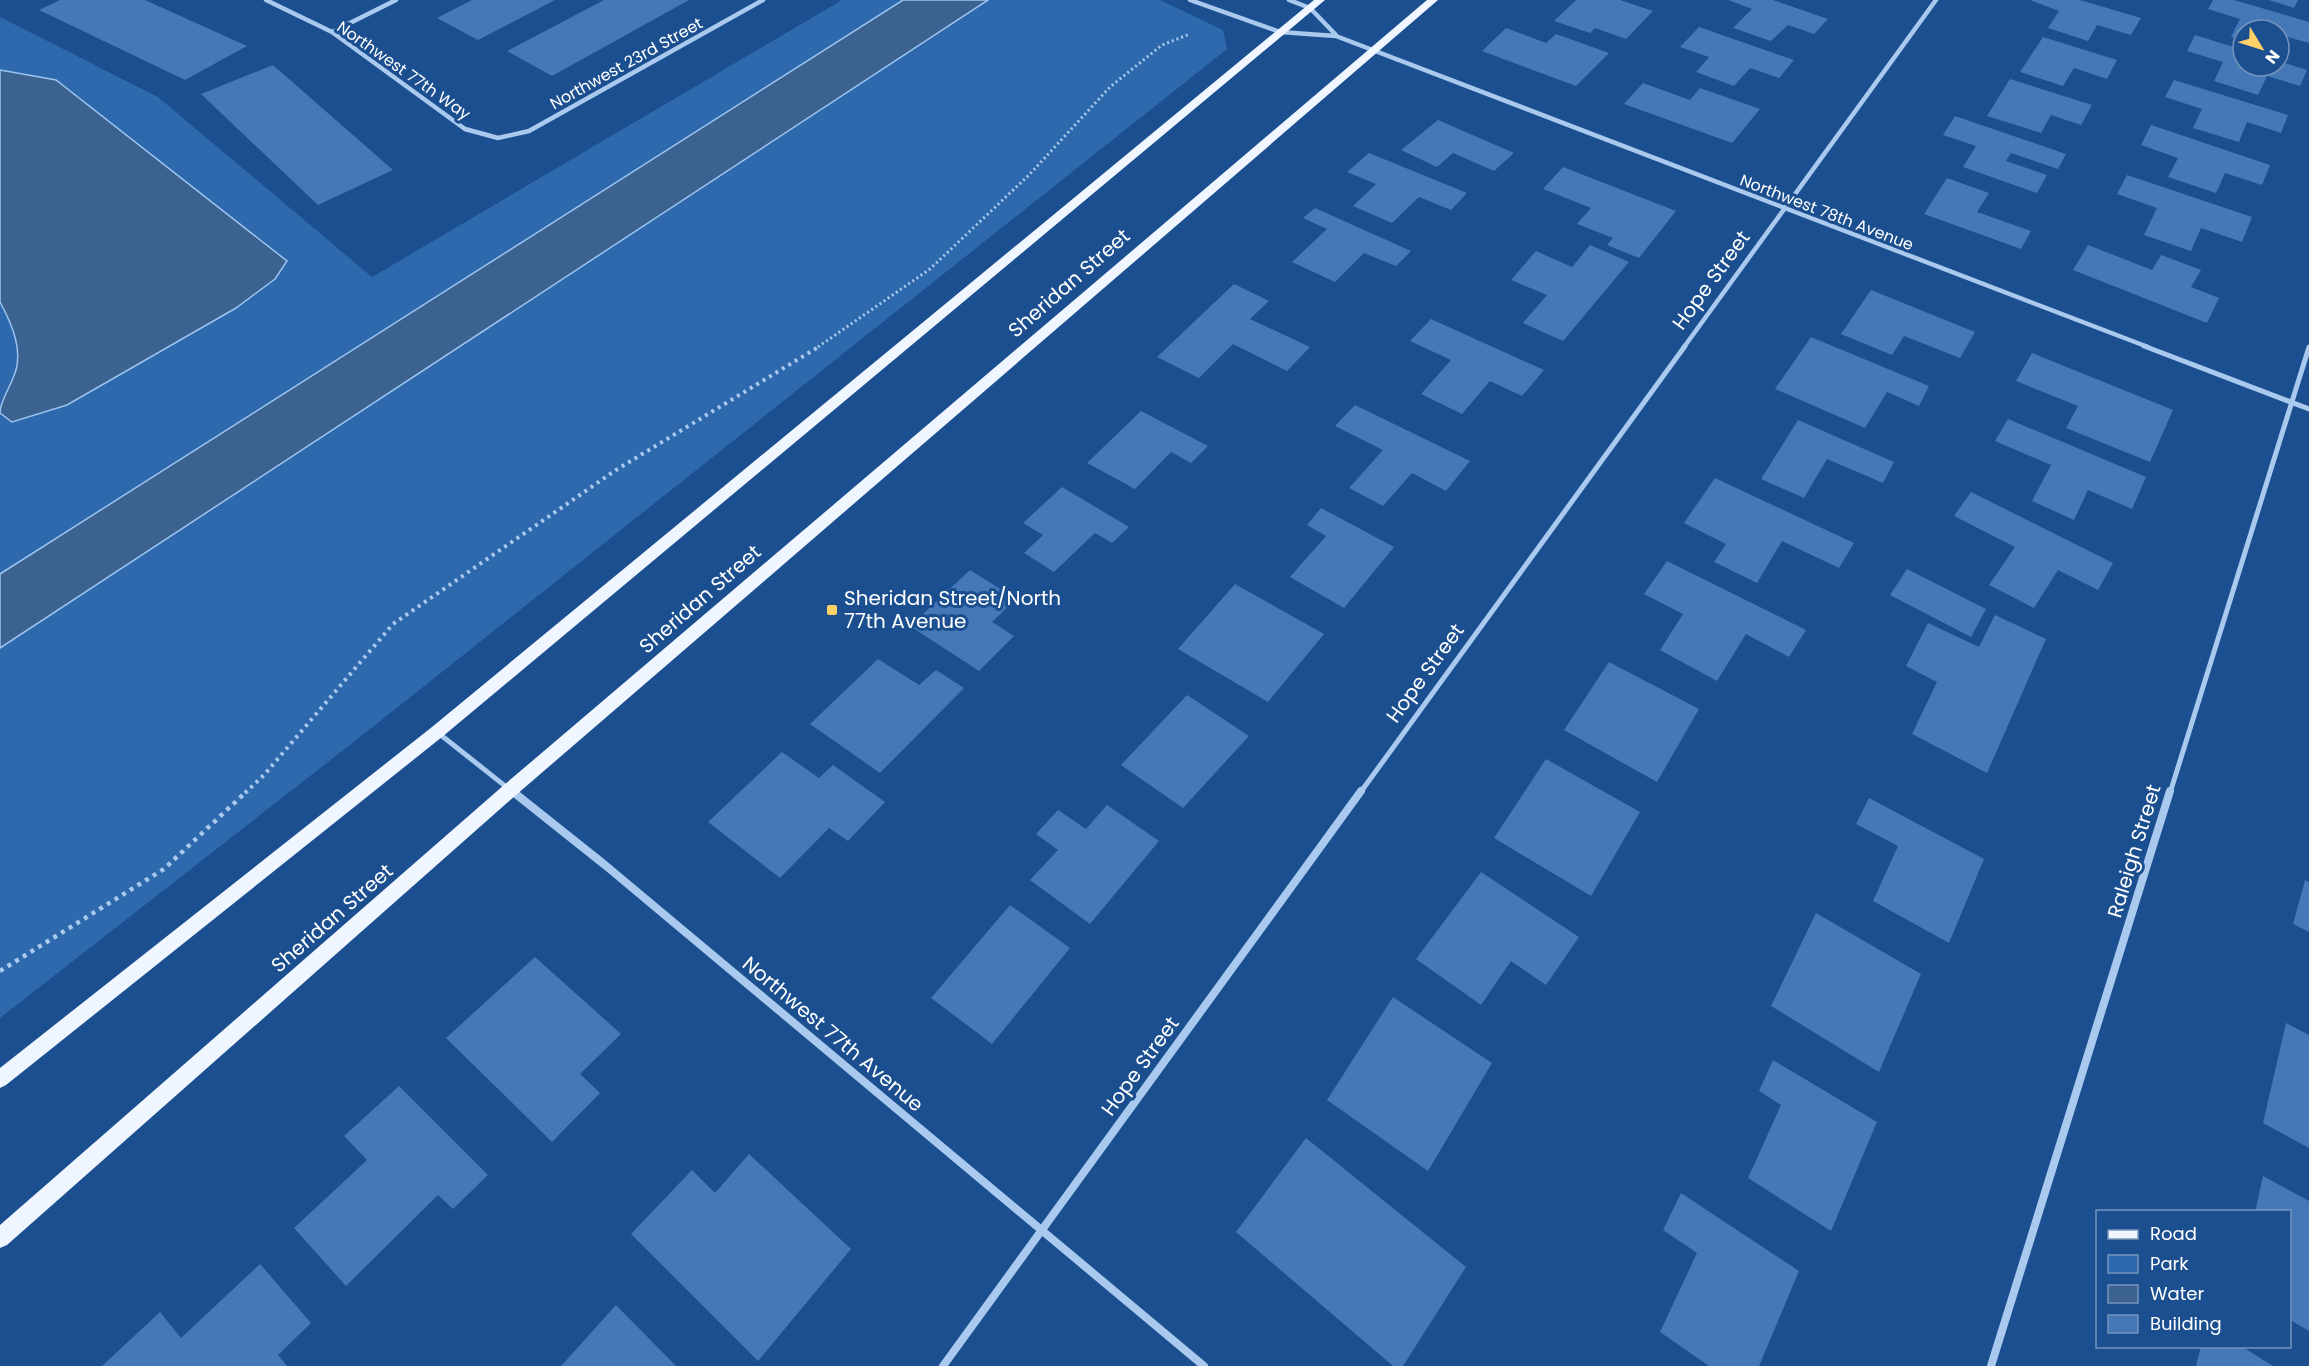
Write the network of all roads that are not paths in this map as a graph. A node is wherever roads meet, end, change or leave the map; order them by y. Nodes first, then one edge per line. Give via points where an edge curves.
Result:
1 (266, 0) edge
2 (396, 0) edge
3 (763, 0) edge
4 (1190, 0) edge
5 (1289, 0) edge
6 (1320, 0) edge
7 (1433, 0) edge
8 (1936, 0) edge
9 (1310, 8) junction
10 (332, 32) junction
11 (1280, 32) junction
12 (1336, 36) junction
13 (1373, 50) junction
14 (498, 138) joint
15 (1784, 208) junction
16 (2309, 347) edge
17 (2291, 402) junction
18 (2309, 410) edge
19 (437, 732) junction
20 (510, 790) junction
21 (0, 1079) edge
22 (1041, 1230) junction
23 (0, 1238) edge
24 (943, 1366) edge
25 (1204, 1366) edge
26 (1991, 1366) edge

1 - 10 street, Northwest 77th Way
2 - 10 street
3 - 14 street, Northwest 23rd Street via 529,131
4 - 11 street, Northwest 78th Avenue
5 - 9 street, Northwest 78th Avenue
6 - 9 main road
7 - 13 main road, Sheridan Street
8 - 15 street, Hope Street
9 - 11 main road
9 - 12 street, Northwest 78th Avenue
10 - 14 street, Northwest 77th Way via 465,129
11 - 12 street, Northwest 78th Avenue
11 - 19 main road
12 - 13 street, Northwest 78th Avenue
13 - 15 street, Northwest 78th Avenue
13 - 20 main road, Sheridan Street
15 - 17 street, Northwest 78th Avenue
15 - 22 street, Hope Street
16 - 17 street, Raleigh Street
17 - 18 street, Northwest 78th Avenue
17 - 26 street, Raleigh Street
19 - 20 street, Northwest 77th Avenue
19 - 21 main road
20 - 22 street, Northwest 77th Avenue
20 - 23 main road, Sheridan Street
22 - 24 street, Hope Street
22 - 25 street, Northwest 77th Avenue

